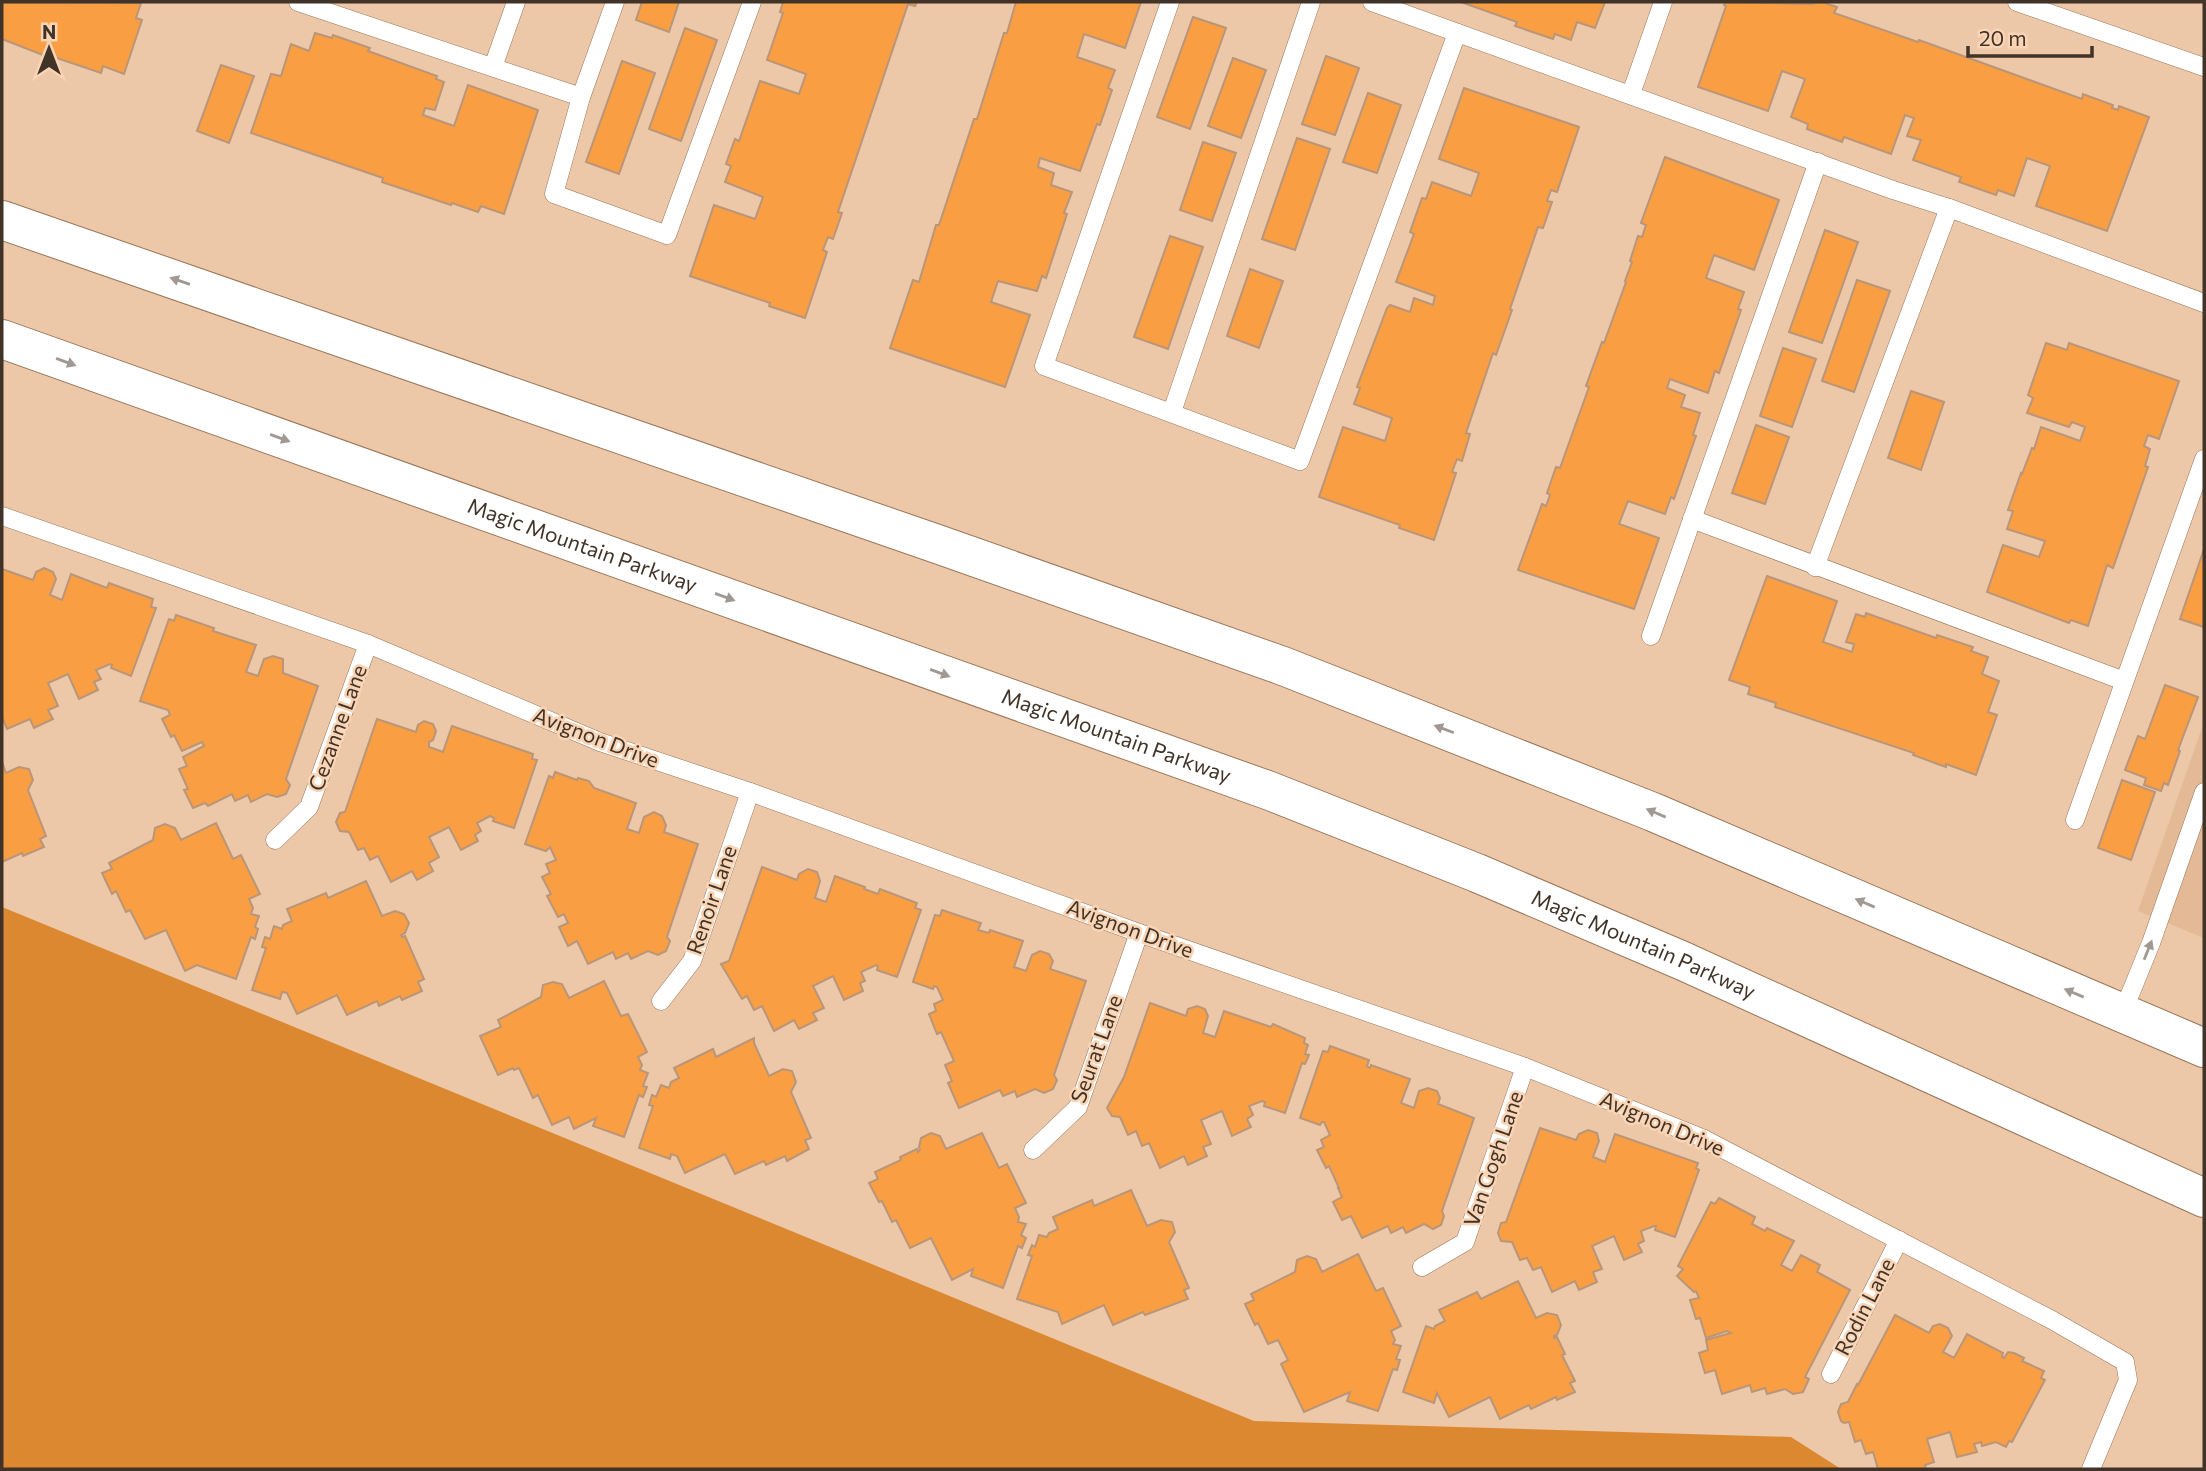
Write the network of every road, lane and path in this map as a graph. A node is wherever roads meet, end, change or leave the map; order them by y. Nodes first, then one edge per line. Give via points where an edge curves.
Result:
1 (298, 2) edge
2 (516, 2) edge
3 (615, 2) edge
4 (752, 2) edge
5 (1170, 2) edge
6 (1311, 2) edge
7 (1372, 2) edge
8 (1663, 2) edge
9 (2017, 2) edge
10 (2045, 6) edge
11 (1457, 33) junction
12 (493, 67) junction
13 (2204, 67) edge
14 (1631, 94) junction
15 (581, 97) junction
16 (1818, 162) junction
17 (1949, 208) junction
18 (2, 220) edge
19 (2204, 303) edge
20 (2, 339) edge
21 (1171, 412) junction
22 (2204, 459) edge
23 (2, 516) edge
24 (1692, 519) junction
25 (1815, 567) junction
26 (1651, 636) dead end
27 (369, 645) junction
28 (2124, 681) junction
29 (750, 792) junction
30 (2204, 792) edge
31 (2075, 820) dead end
32 (275, 840) dead end
33 (1139, 933) junction
34 (660, 1001) dead end
35 (2122, 1014) junction
36 (2204, 1048) edge
37 (1525, 1067) junction
38 (1033, 1150) dead end
39 (2204, 1198) edge
40 (1899, 1240) junction
41 (1422, 1267) dead end
42 (1831, 1374) dead end
43 (2091, 1469) edge

1 - 12 lane
2 - 12 lane
3 - 15 lane
4 - 15 lane via 667,235 554,194
5 - 21 lane via 1044,366
6 - 21 lane
7 - 11 lane
8 - 14 lane
9 - 10 lane
10 - 13 lane
11 - 14 lane
11 - 21 lane via 1300,461
12 - 15 lane
14 - 16 lane
16 - 17 lane
16 - 24 lane
17 - 19 lane
17 - 25 lane
35 -> 18 main road via 1653,812 1283,666
20 -> 39 main road, Magic Mountain Parkway via 1270,791 1683,961
22 - 28 lane
23 - 27 lane, Avignon Drive
24 - 25 lane
24 - 26 lane
25 - 28 lane
27 - 29 lane, Avignon Drive via 600,742
27 - 32 lane, Cezanne Lane via 309,807
28 - 31 lane
29 - 33 lane, Avignon Drive
29 - 34 lane, Renoir Lane via 692,961
35 -> 30 lane
33 - 37 lane, Avignon Drive
33 - 38 lane, Seurat Lane via 1078,1107
35 - 36 main road
37 - 40 lane, Avignon Drive via 1702,1138
37 - 41 lane, Van Gogh Lane via 1465,1242
40 - 42 lane, Rodin Lane
40 - 43 lane, Avignon Drive via 2125,1362 2127,1380

